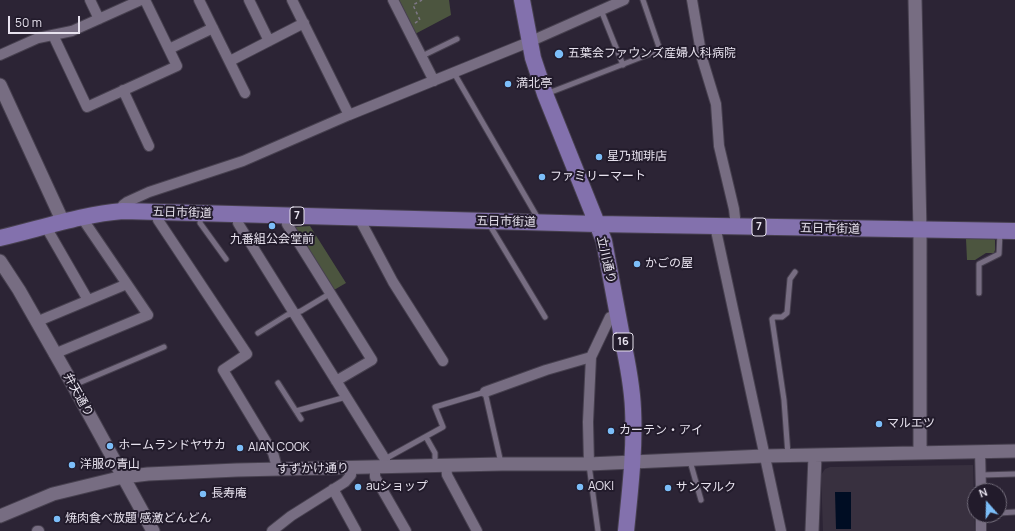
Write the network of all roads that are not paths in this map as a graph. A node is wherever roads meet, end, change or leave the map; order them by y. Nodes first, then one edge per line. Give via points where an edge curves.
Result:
1 (90, 0) edge
2 (141, 0) edge
3 (145, 0) edge
4 (199, 0) edge
5 (249, 0) edge
6 (292, 0) edge
7 (393, 0) edge
8 (522, 0) edge
9 (624, 0) edge
10 (643, 0) edge
11 (692, 0) edge
12 (915, 0) edge
13 (601, 10) junction
14 (99, 19) junction
15 (304, 23) junction
16 (213, 28) junction
17 (52, 35) junction
18 (457, 38) dead end
19 (269, 41) junction
20 (529, 42) junction
21 (169, 49) junction
22 (0, 55) edge
23 (422, 56) junction
24 (230, 61) junction
25 (623, 65) junction
26 (454, 72) junction
27 (434, 81) junction
28 (0, 85) edge
29 (123, 90) junction
30 (245, 93) dead end
31 (545, 94) junction
32 (349, 115) junction
33 (149, 146) dead end
34 (122, 212) junction
35 (159, 213) junction
36 (201, 214) junction
37 (238, 215) junction
38 (287, 216) junction
39 (82, 218) junction
40 (359, 218) junction
41 (488, 221) junction
42 (63, 222) junction
43 (540, 223) junction
44 (597, 224) junction
45 (715, 226) junction
46 (736, 226) junction
47 (46, 227) junction
48 (920, 231) junction
49 (1007, 231) edge
50 (0, 238) edge
51 (226, 259) dead end
52 (0, 261) edge
53 (795, 272) dead end
54 (127, 284) junction
55 (331, 293) junction
56 (979, 293) dead end
57 (88, 300) junction
58 (294, 314) junction
59 (618, 315) junction
60 (545, 317) dead end
61 (36, 322) junction
62 (258, 332) dead end
63 (164, 347) dead end
64 (54, 354) junction
65 (591, 357) junction
66 (443, 360) dead end
67 (336, 381) junction
68 (278, 383) dead end
69 (73, 385) junction
70 (485, 392) junction
71 (346, 397) junction
72 (296, 411) junction
73 (301, 419) dead end
74 (426, 436) junction
75 (980, 451) junction
76 (1015, 451) edge
77 (920, 453) junction
78 (764, 456) junction
79 (815, 456) junction
80 (788, 457) junction
81 (690, 459) junction
82 (632, 461) junction
83 (381, 464) junction
84 (502, 464) junction
85 (589, 464) junction
86 (441, 465) junction
87 (351, 468) junction
88 (277, 469) junction
89 (1015, 474) edge
90 (981, 475) junction
91 (123, 477) junction
92 (981, 483) edge
93 (333, 489) junction
94 (701, 500) dead end
95 (0, 516) edge
96 (153, 531) edge
97 (272, 531) edge
98 (356, 531) edge
99 (406, 531) edge
100 (477, 531) edge
101 (598, 531) edge
102 (626, 531) edge
103 (781, 531) edge
104 (812, 531) edge

1 - 14 street
2 - 14 street
3 - 21 street
4 - 16 street
5 - 19 street
6 - 15 street
7 - 23 street
8 - 20 main road, 立川通り / 16
9 - 13 street
10 - 25 lane via 660,50
11 - 46 street via 702,58 716,104 719,146
12 - 48 street
13 - 20 street
13 - 25 lane
14 - 17 street via 72,31
15 - 19 street
15 - 32 street
16 - 21 street
16 - 24 street
17 - 22 street via 38,38
17 - 29 street via 87,106
18 - 23 lane
19 - 24 street
20 - 26 street
20 - 31 main road, 立川通り / 16
21 - 29 street via 177,66
23 - 27 street
24 - 30 street
25 - 31 lane
26 - 27 street
26 - 43 lane
27 - 32 street
28 - 42 street
29 - 33 street
31 - 44 main road, 立川通り / 16
32 - 34 street via 243,161 149,192 127,202
34 - 35 main road, 五日市街道 / 7
34 - 39 main road, 五日市街道 / 7
35 - 36 main road, 五日市街道 / 7
35 - 88 street via 158,220 246,354 223,370 273,454
36 - 37 main road, 五日市街道 / 7
36 - 51 lane via 200,223
37 - 38 main road, 五日市街道 / 7
37 - 58 street via 238,223
38 - 40 main road, 五日市街道 / 7
38 - 55 street via 287,224
39 - 42 main road, 五日市街道 / 7
39 - 54 street
40 - 41 main road, 五日市街道 / 7
40 - 66 street via 393,282
41 - 43 main road, 五日市街道 / 7
41 - 60 lane
42 - 47 main road, 五日市街道 / 7
43 - 44 main road, 五日市街道 / 7
44 - 45 main road, 五日市街道 / 7
44 - 59 main road, 立川通り / 16 via 604,241
45 - 46 main road, 五日市街道 / 7
45 - 78 street
46 - 48 main road, 五日市街道 / 7
47 - 50 main road, 五日市街道 / 7
47 - 57 street
48 - 49 main road, 五日市街道 / 7
48 - 77 street
49 - 56 lane via 999,254 979,264
52 - 61 street, 弁天通り
53 - 80 lane via 790,279 787,313 772,319 784,400
54 - 57 street
54 - 64 street via 148,315
55 - 58 lane
55 - 67 street via 372,360
57 - 61 street
58 - 62 lane via 287,315
58 - 67 street
59 - 65 street via 610,317
59 - 82 main road, 立川通り / 16 via 633,407
61 - 64 street, 弁天通り
63 - 69 lane
64 - 69 street, 弁天通り
65 - 70 street
65 - 85 street
67 - 71 street
68 - 72 lane
69 - 91 street, 弁天通り
70 - 74 lane via 435,407 443,427
70 - 84 lane
71 - 72 lane
71 - 83 street
72 - 73 lane
74 - 83 lane
74 - 86 lane
75 - 76 street, すずかけ通り
75 - 77 street, すずかけ通り
75 - 90 street
77 - 79 street, すずかけ通り
78 - 80 street, すずかけ通り
78 - 81 street, すずかけ通り
78 - 103 street
79 - 80 street, すずかけ通り
79 - 104 street
81 - 82 street, すずかけ通り
81 - 94 lane
82 - 85 street, すずかけ通り
82 - 102 main road, 立川通り / 16
83 - 86 street, すずかけ通り
83 - 87 street, すずかけ通り
83 - 99 street via 376,477
84 - 85 street, すずかけ通り
84 - 86 street, すずかけ通り
85 - 101 lane
86 - 100 street
87 - 88 street, すずかけ通り
87 - 93 street via 351,475
88 - 91 street, すずかけ通り
89 - 90 lane
90 - 92 street
91 - 95 street, すずかけ通り via 53,494
91 - 96 street, 弁天通り
93 - 97 street
93 - 98 street

